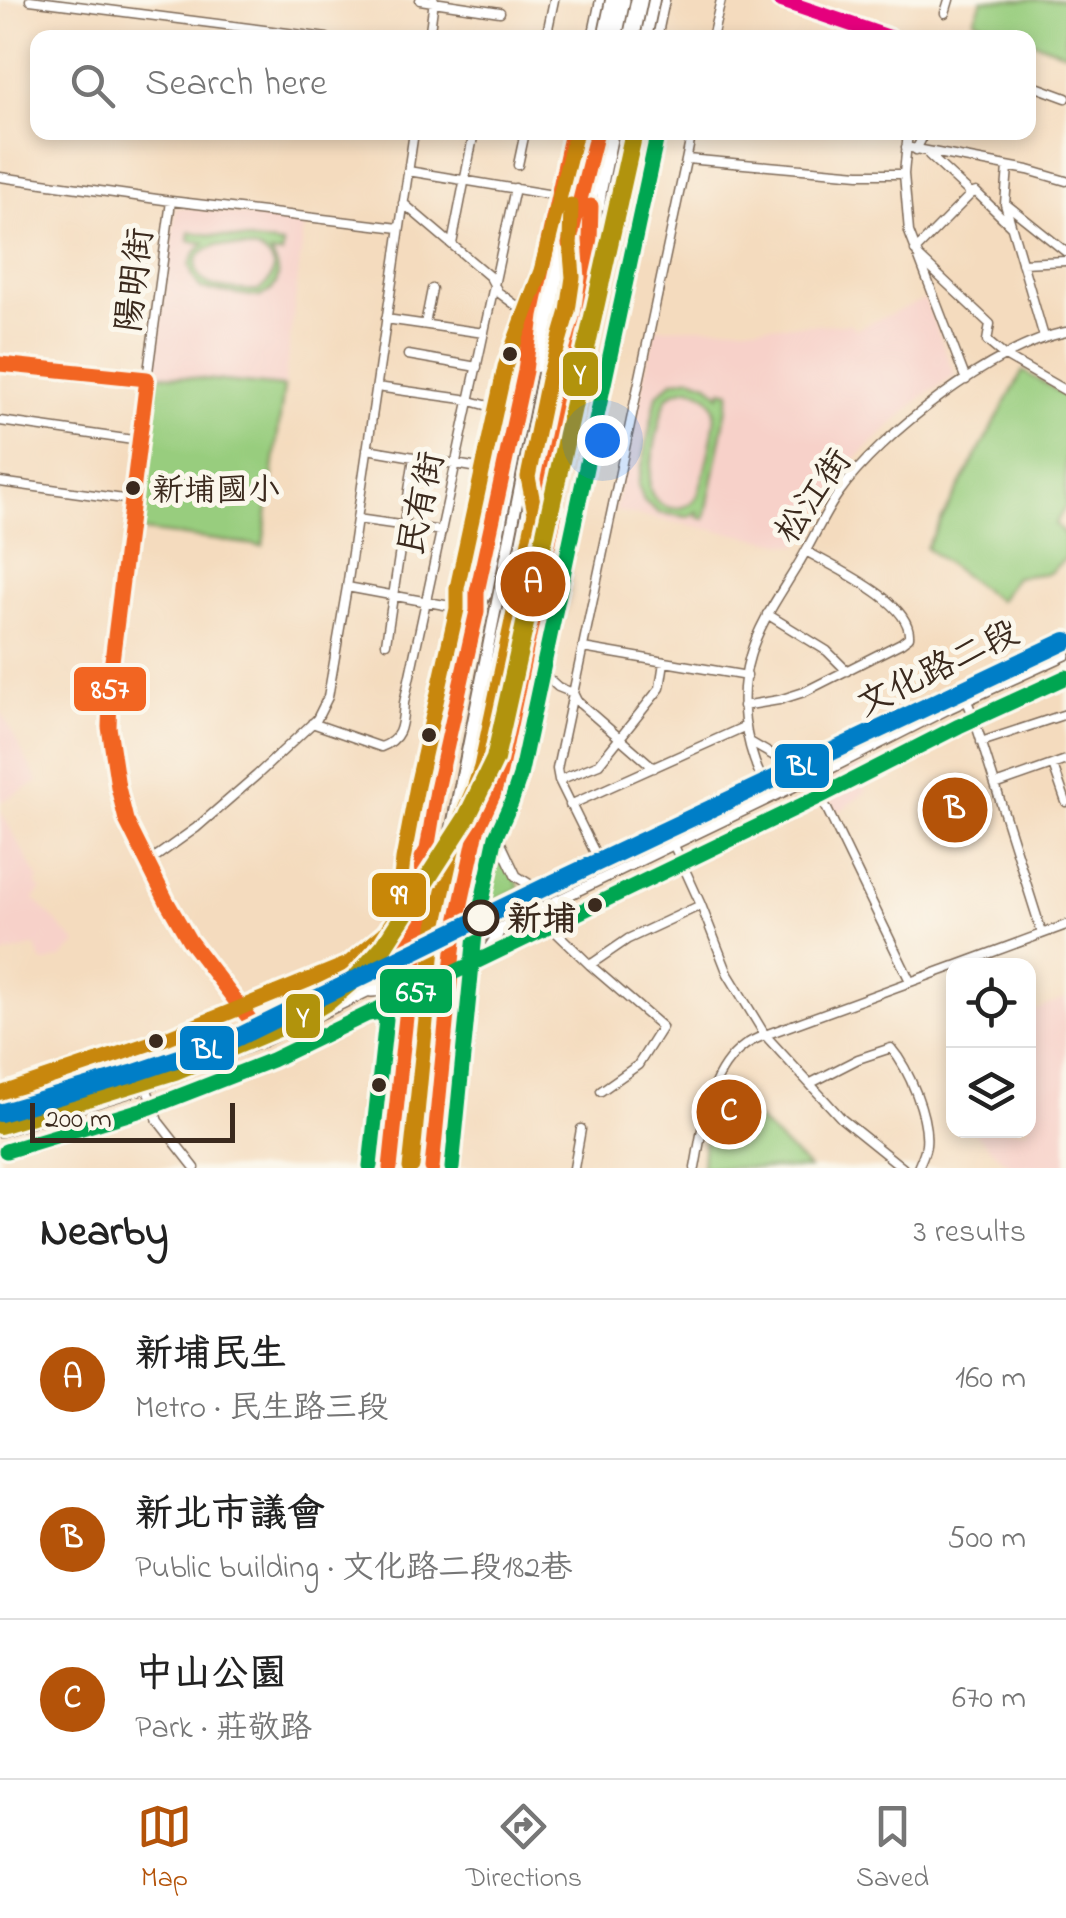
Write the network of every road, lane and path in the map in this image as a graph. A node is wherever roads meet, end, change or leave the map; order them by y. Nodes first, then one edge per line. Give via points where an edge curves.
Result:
1 (30, 0) edge
2 (420, 0) edge
3 (554, 0) edge
4 (600, 0) edge
5 (618, 0) edge
6 (639, 0) edge
7 (659, 0) edge
8 (721, 0) edge
9 (780, 0) edge
10 (949, 0) edge
11 (434, 1) edge
12 (500, 12) dead end
13 (945, 12) dead end
14 (264, 30) edge
15 (430, 30) edge
16 (548, 30) edge
17 (594, 30) edge
18 (612, 30) edge
19 (633, 30) edge
20 (653, 30) edge
21 (714, 30) edge
22 (868, 30) edge
23 (1036, 87) edge
24 (1066, 98) edge
25 (413, 140) edge
26 (472, 140) edge
27 (523, 140) edge
28 (570, 140) edge
29 (580, 140) edge
30 (595, 140) edge
31 (605, 140) edge
32 (629, 140) edge
33 (630, 140) edge
34 (690, 140) edge
35 (912, 140) edge
36 (922, 140) edge
37 (916, 150) junction
38 (597, 154) junction
39 (686, 160) junction
40 (518, 164) dead end
41 (1008, 167) junction
42 (408, 171) junction
43 (904, 174) junction
44 (0, 177) edge
45 (464, 179) junction
46 (1066, 180) edge
47 (586, 184) junction
48 (570, 186) junction
49 (515, 188) junction
50 (971, 194) junction
51 (559, 196) junction
52 (171, 201) junction
53 (403, 203) junction
54 (1006, 204) junction
55 (992, 206) junction
56 (590, 208) junction
57 (1012, 227) junction
58 (399, 228) junction
59 (452, 244) junction
60 (1066, 252) edge
61 (916, 254) junction
62 (596, 260) junction
63 (1066, 260) edge
64 (1022, 263) junction
65 (494, 285) junction
66 (432, 289) dead end
67 (599, 308) junction
68 (533, 318) junction
69 (386, 319) junction
70 (425, 324) junction
71 (1066, 332) edge
72 (484, 333) junction
73 (1044, 337) junction
74 (408, 355) dead end
75 (1005, 356) junction
76 (555, 362) junction
77 (0, 364) edge
78 (477, 367) junction
79 (525, 371) junction
80 (148, 379) junction
81 (966, 380) junction
82 (377, 387) junction
83 (1066, 391) edge
84 (469, 401) junction
85 (515, 413) junction
86 (0, 421) edge
87 (140, 441) junction
88 (367, 449) junction
89 (414, 456) junction
90 (456, 464) junction
91 (507, 475) junction
92 (548, 479) junction
93 (0, 482) edge
94 (131, 500) junction
95 (555, 513) junction
96 (358, 519) junction
97 (403, 525) junction
98 (442, 530) junction
99 (806, 551) junction
100 (347, 587) junction
101 (506, 590) junction
102 (393, 594) junction
103 (427, 601) junction
104 (476, 611) junction
105 (767, 614) junction
106 (520, 622) junction
107 (532, 624) junction
108 (472, 632) junction
109 (1066, 637) edge
110 (386, 643) dead end
111 (582, 648) junction
112 (1066, 655) edge
113 (524, 659) junction
114 (664, 662) junction
115 (848, 671) junction
116 (746, 676) junction
117 (504, 678) junction
118 (960, 686) junction
119 (573, 693) junction
120 (966, 701) junction
121 (743, 706) junction
122 (1066, 714) edge
123 (888, 720) junction
124 (312, 723) junction
125 (746, 726) junction
126 (896, 736) junction
127 (621, 738) junction
128 (750, 742) junction
129 (981, 742) junction
130 (1066, 760) edge
131 (1053, 765) junction
132 (795, 766) junction
133 (654, 768) junction
134 (812, 778) junction
135 (559, 780) junction
136 (763, 782) junction
137 (996, 785) junction
138 (1066, 802) edge
139 (570, 804) junction
140 (486, 813) junction
141 (666, 828) junction
142 (674, 844) junction
143 (428, 850) junction
144 (599, 861) junction
145 (147, 863) junction
146 (542, 888) junction
147 (701, 905) junction
148 (534, 911) junction
149 (504, 926) junction
150 (1065, 928) edge
151 (455, 931) junction
152 (1042, 933) junction
153 (453, 950) junction
154 (418, 951) junction
155 (975, 958) edge
156 (590, 965) junction
157 (416, 968) junction
158 (946, 969) edge
159 (368, 976) junction
160 (910, 981) junction
161 (368, 992) junction
162 (406, 1017) junction
163 (254, 1024) junction
164 (765, 1035) junction
165 (444, 1039) junction
166 (263, 1042) junction
167 (140, 1069) junction
168 (811, 1083) junction
169 (145, 1088) junction
170 (601, 1091) dead end
171 (31, 1105) junction
172 (0, 1114) edge
173 (35, 1122) junction
174 (581, 1129) dead end
175 (0, 1132) edge
176 (196, 1168) edge
177 (390, 1168) edge
178 (404, 1168) edge
179 (413, 1168) edge
180 (432, 1168) edge
181 (574, 1168) edge
182 (696, 1168) edge
183 (903, 1168) edge
184 (918, 1168) edge

1 - 14 street
2 - 11 street
3 - 16 street
4 - 17 street
5 - 18 highway
6 - 19 main road
7 - 20 highway
8 - 21 street
9 - 22 street
10 - 13 street
11 - 12 street
11 - 15 street
23 - 24 street
25 - 42 street
26 - 45 street
27 - 40 street
28 - 51 street
29 - 48 highway
30 - 38 main road
31 - 38 main road
32 - 62 highway, bridge
33 - 67 street
34 - 39 street
35 - 37 street
36 - 37 street
37 - 41 street
37 - 43 street
37 - 50 street
38 - 47 main road
38 - 56 main road
38 - 62 street
38 - 68 street via 574,198
39 - 43 street
39 - 111 street
41 - 46 street
41 - 54 street
42 - 45 street
42 - 53 street
43 - 61 street
44 - 52 street
45 - 49 street
45 - 59 street
47 - 76 highway
47 - 79 main road
48 - 91 highway, bridge via 536,367
48 - 101 highway, bridge
49 - 51 street
49 - 65 street, 民有街
50 - 55 street
50 - 61 street
51 - 68 street
52 - 58 street
52 - 80 street, 陽明街
53 - 58 street
53 - 59 street
54 - 55 street
54 - 57 street
54 - 60 street
55 - 57 street
56 - 76 highway
56 - 92 main road via 594,278
57 - 64 street
58 - 69 street
59 - 65 street
61 - 75 street via 990,324 987,341
61 - 81 street
62 - 67 street
62 - 101 highway, bridge
63 - 64 street
64 - 73 street
65 - 68 street
65 - 72 street, 民有街
66 - 70 street
67 - 95 main road
68 - 79 street
69 - 70 street
69 - 82 street
70 - 72 street
71 - 73 street, 松江街
72 - 78 street, 民有街
73 - 75 street, 松江街
74 - 78 street
75 - 81 street, 松江街
75 - 83 street
76 - 101 highway
77 - 80 street
78 - 84 street, 民有街
79 - 85 main road
80 - 87 street, 陽明街
81 - 99 street, 松江街 via 858,471
82 - 84 street
82 - 88 street
84 - 85 street
84 - 90 street, 民有街
85 - 91 main road
86 - 87 street
87 - 94 street, 陽明街
88 - 89 street
88 - 96 street
89 - 90 street
89 - 97 street
90 - 91 street
90 - 98 street, 民有街
91 - 104 highway via 488,590
92 - 95 main road
92 - 106 main road
93 - 94 street
94 - 145 street, 陽明街 via 109,728 126,820
95 - 107 main road
96 - 97 street
96 - 100 street
97 - 98 street
97 - 102 street
98 - 103 street, 民有街
99 - 105 street, 松江街
99 - 115 street via 885,598 909,625 909,637
100 - 102 street
100 - 124 street via 328,697
101 - 178 highway, bridge via 428,946
101 - 179 highway, bridge via 436,946
102 - 103 street
102 - 110 street
103 - 104 street
103 - 124 street, 民有街 via 399,736 372,746
104 - 106 street
104 - 108 main road
105 - 115 street
105 - 116 street, 松江街
106 - 107 street
106 - 117 main road
107 - 113 main road
108 - 117 main road via 508,638
108 - 143 main road
109 - 118 main road, 文化路二段
111 - 114 street
111 - 119 street
112 - 120 main road, 文化路二段
113 - 119 street
113 - 140 main road
114 - 116 street
114 - 127 street via 660,688
115 - 121 street via 804,692
116 - 121 street, 松江街
117 - 140 main road via 480,793
118 - 120 street
118 - 123 main road, 文化路二段
119 - 127 street
119 - 135 street
120 - 126 main road, 文化路二段
120 - 129 street
121 - 125 street, 松江街
122 - 129 street
123 - 126 street
123 - 132 main road, 文化路二段
124 - 145 street via 214,814
125 - 128 street, 松江街
125 - 133 street
126 - 134 main road, 文化路二段
127 - 133 street
127 - 135 street via 599,764
128 - 132 street
128 - 136 street, 松江街
129 - 137 street
130 - 131 street
131 - 137 street
131 - 138 street
132 - 134 street
132 - 136 main road, 文化路二段
133 - 139 street
134 - 142 main road, 文化路二段
134 - 160 street
135 - 139 street
136 - 141 main road, 文化路二段
137 - 152 street
139 - 144 street
140 - 146 main road via 516,876
140 - 151 main road
141 - 142 street
141 - 144 main road, 文化路二段
142 - 147 street
142 - 148 main road, 文化路二段
143 - 154 main road via 430,886
143 - 159 main road via 405,941
144 - 146 main road, 文化路二段
145 - 163 street, 陽明街 via 189,940
146 - 151 main road, 文化路二段
147 - 156 street
147 - 164 street via 728,974
148 - 149 main road, 文化路二段
148 - 156 street
149 - 153 main road, 文化路二段
149 - 165 main road via 469,978
150 - 152 street
151 - 153 main road
151 - 154 main road, 文化路二段
152 - 155 street
153 - 157 main road, 文化路二段
153 - 165 main road
154 - 157 main road
154 - 159 main road, 文化路二段
156 - 170 street via 662,1026 638,1064
157 - 161 main road, 文化路二段
157 - 162 main road
158 - 160 street
159 - 163 main road, 文化路二段
160 - 164 street
161 - 162 main road via 393,996
161 - 166 main road, 文化路二段
162 - 177 main road
163 - 166 street, 陽明街
163 - 167 main road, 文化路二段
164 - 168 street
164 - 182 street via 744,1046 718,1078
165 - 180 main road
166 - 169 main road, 文化路二段
167 - 169 street
167 - 171 main road, 文化路二段
168 - 183 street via 842,1119
168 - 184 street via 890,1048 925,1122 926,1150
169 - 173 main road, 文化路二段
169 - 176 street via 158,1121
171 - 172 main road, 文化路二段
171 - 173 street
173 - 175 main road, 文化路二段
174 - 181 street

